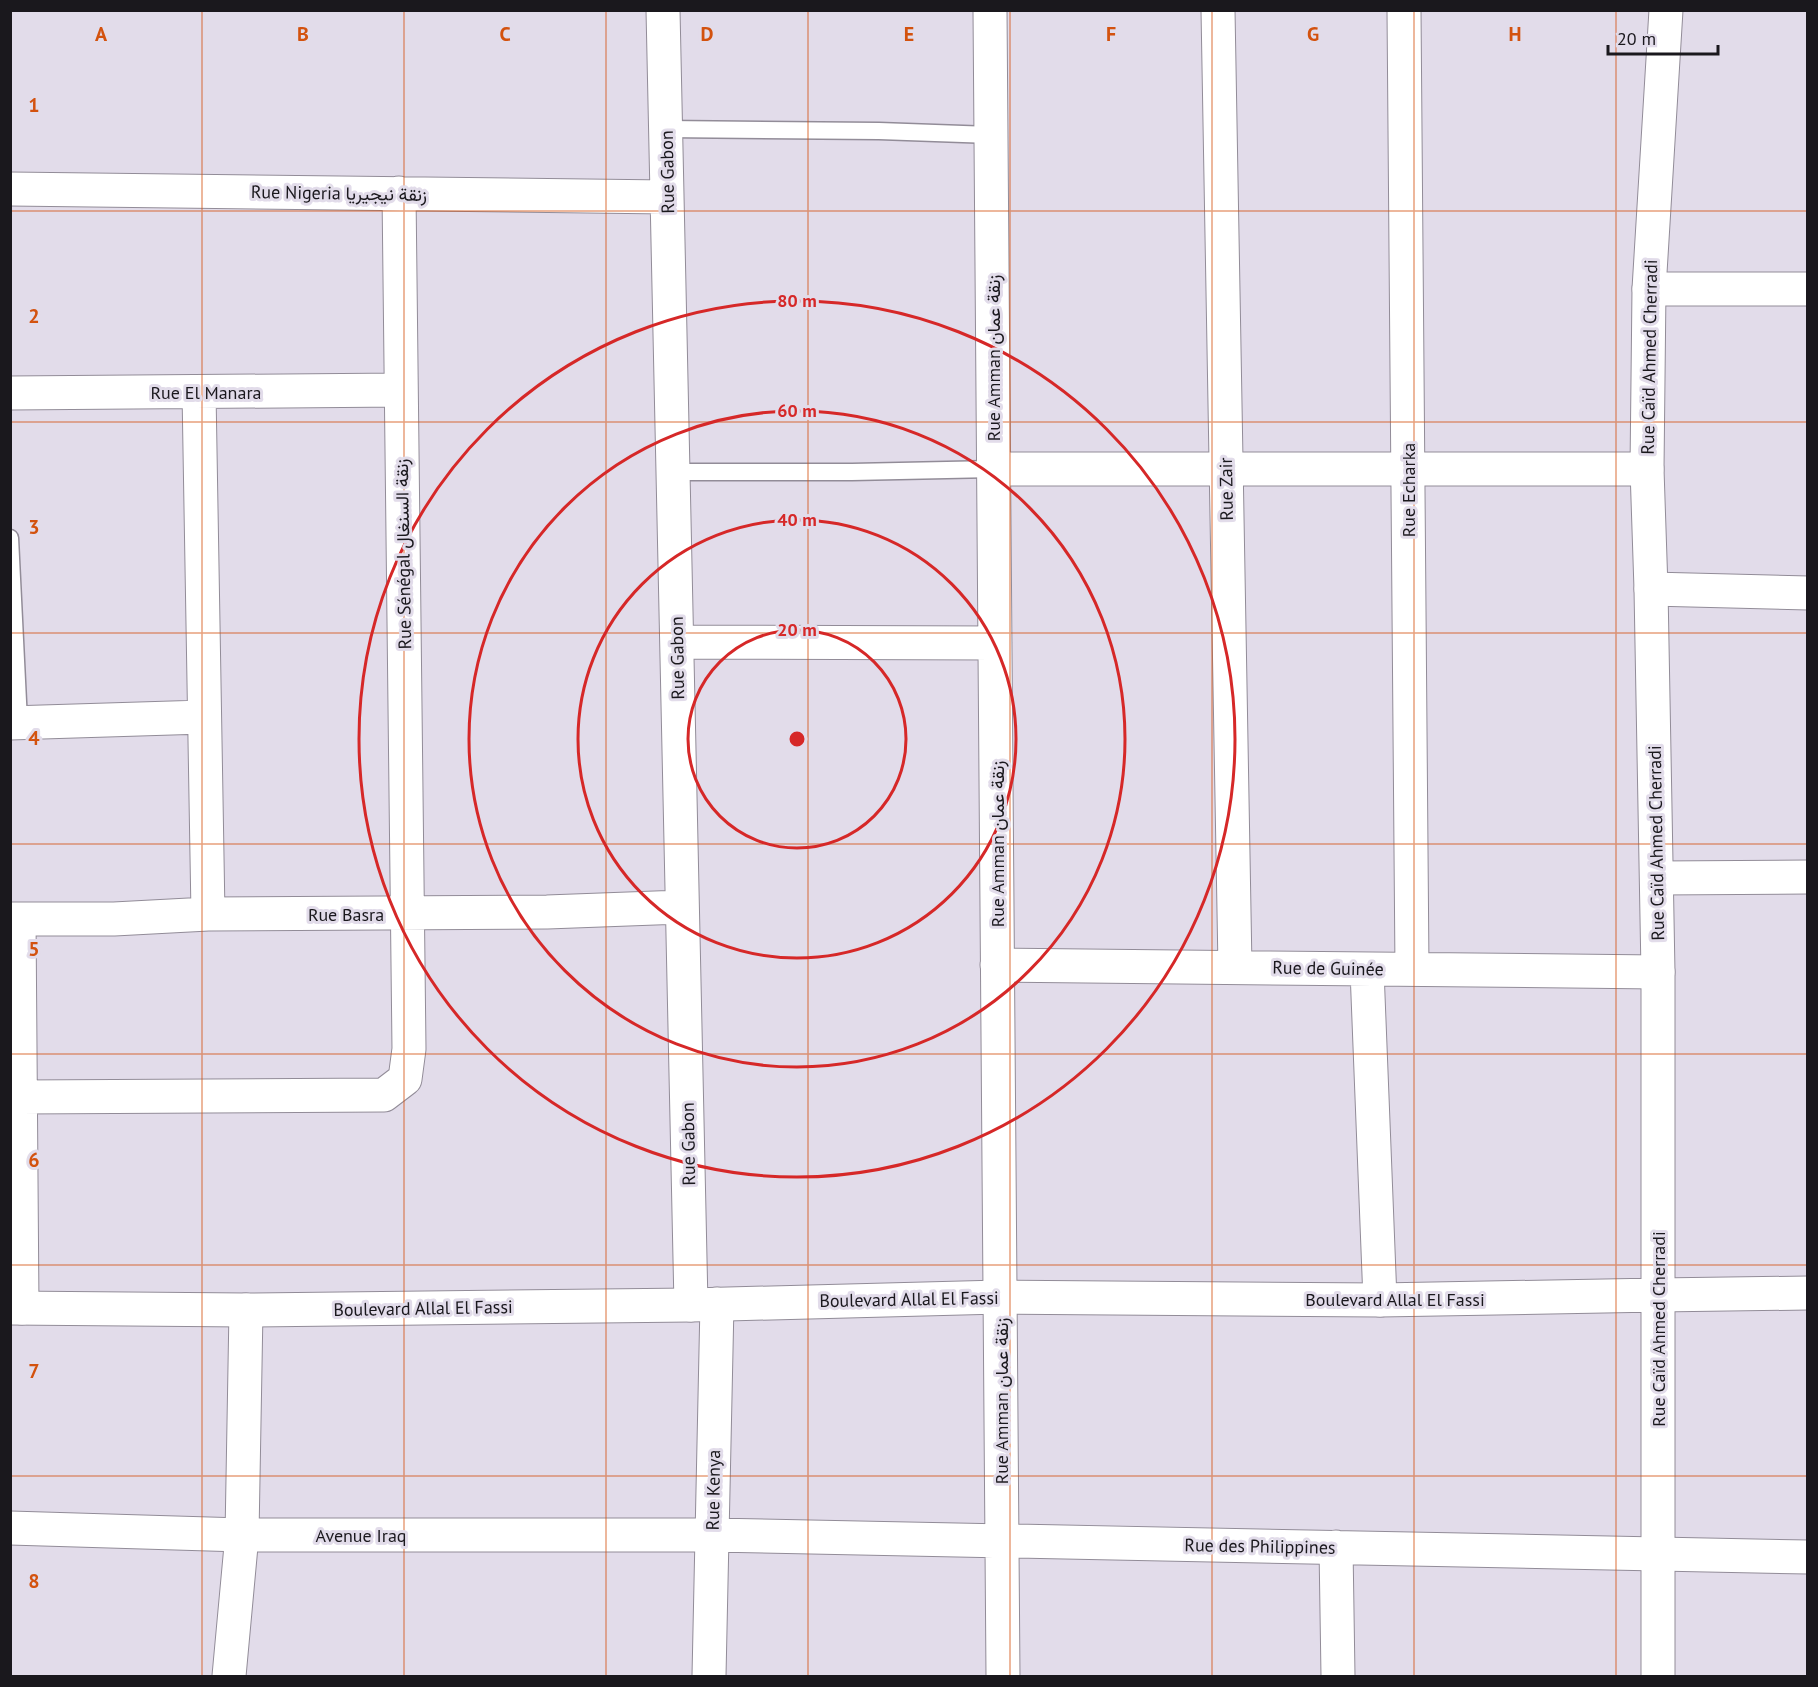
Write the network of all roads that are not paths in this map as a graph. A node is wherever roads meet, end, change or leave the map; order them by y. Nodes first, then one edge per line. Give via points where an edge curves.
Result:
1 (663, 10) edge
2 (990, 10) edge
3 (1218, 10) edge
4 (1404, 10) edge
5 (1666, 10) edge
6 (666, 129) junction
7 (991, 135) junction
8 (10, 189) edge
9 (399, 193) junction
10 (667, 197) junction
11 (1649, 289) junction
12 (1808, 289) edge
13 (401, 390) junction
14 (198, 392) junction
15 (10, 393) edge
16 (994, 469) junction
17 (1226, 469) junction
18 (1408, 469) junction
19 (1647, 469) junction
20 (673, 472) junction
21 (10, 538) edge
22 (1651, 589) junction
23 (1808, 593) edge
24 (676, 642) junction
25 (995, 643) junction
26 (204, 717) junction
27 (15, 723) edge
28 (1808, 877) edge
29 (1657, 878) junction
30 (682, 907) junction
31 (208, 914) junction
32 (408, 914) junction
33 (15, 919) edge
34 (998, 965) junction
35 (1235, 967) junction
36 (1367, 969) junction
37 (1412, 969) junction
38 (1658, 972) junction
39 (20, 1097) junction
40 (1808, 1293) edge
41 (1658, 1294) junction
42 (1000, 1297) junction
43 (1380, 1300) junction
44 (704, 1304) junction
45 (16, 1308) edge
46 (246, 1310) junction
47 (10, 1528) edge
48 (242, 1535) junction
49 (712, 1535) junction
50 (1002, 1541) junction
51 (1336, 1547) junction
52 (1658, 1554) junction
53 (1808, 1557) edge
54 (229, 1677) edge
55 (709, 1677) edge
56 (1003, 1677) edge
57 (1338, 1677) edge
58 (1658, 1677) edge

1 - 6 street, Rue Gabon
2 - 7 street, Rue Amman زنقة عمان
3 - 17 street, Rue Zair
4 - 18 street, Rue Echarka
5 - 11 street, Rue Caïd Ahmed Cherradi
6 - 7 lane
6 - 10 street, Rue Gabon
7 - 16 street, Rue Amman زنقة عمان
8 - 9 street, Rue Nigeria زنقة نيجيريا
9 - 10 street, Rue Nigeria زنقة نيجيريا
9 - 13 street, Rue Sénégal زنقة السنغال
10 - 20 street, Rue Gabon
11 - 12 street
11 - 19 street, Rue Caïd Ahmed Cherradi
13 - 14 street, Rue El Manara
13 - 32 street, Rue Sénégal زنقة السنغال
14 - 15 street, Rue El Manara
14 - 26 street
16 - 17 street
16 - 20 lane
16 - 25 street, Rue Amman زنقة عمان
17 - 18 street
17 - 35 street, Rue Zair
18 - 19 street
18 - 37 street, Rue Echarka
19 - 22 street, Rue Caïd Ahmed Cherradi
20 - 24 street, Rue Gabon
21 - 27 lane
22 - 23 street
22 - 29 street, Rue Caïd Ahmed Cherradi
24 - 25 street
24 - 30 street, Rue Gabon
25 - 34 street, Rue Amman زنقة عمان
26 - 27 street
26 - 31 street
28 - 29 street
29 - 38 street, Rue Caïd Ahmed Cherradi
30 - 32 street, Rue Basra
30 - 44 street, Rue Gabon
31 - 32 street, Rue Basra
31 - 33 street, Rue Basra
32 - 39 street, Rue Sénégal زنقة السنغال via 410,1049 405,1079 384,1095
33 - 39 street
34 - 35 street, Rue de Guinée
34 - 42 street, Rue Amman زنقة عمان
35 - 36 street, Rue de Guinée
36 - 37 street, Rue de Guinée
36 - 43 street
37 - 38 street, Rue de Guinée
38 - 41 street, Rue Caïd Ahmed Cherradi
39 - 45 street
40 - 41 street, Boulevard Allal El Fassi
41 - 43 street, Boulevard Allal El Fassi
41 - 52 street, Rue Caïd Ahmed Cherradi
42 - 43 street, Boulevard Allal El Fassi
42 - 44 street, Boulevard Allal El Fassi
42 - 50 street, Rue Amman زنقة عمان
44 - 46 street, Boulevard Allal El Fassi
44 - 49 street, Rue Kenya
45 - 46 street, Boulevard Allal El Fassi
46 - 48 street
47 - 48 street, Avenue Iraq
48 - 49 street, Avenue Iraq
48 - 54 street
49 - 50 street, Rue des Philippines
49 - 55 street, Rue Kenya
50 - 51 street, Rue des Philippines
50 - 56 street, Rue Amman زنقة عمان
51 - 52 street, Rue des Philippines
51 - 57 street
52 - 53 street, Rue des Philippines
52 - 58 street, Rue Caïd Ahmed Cherradi

